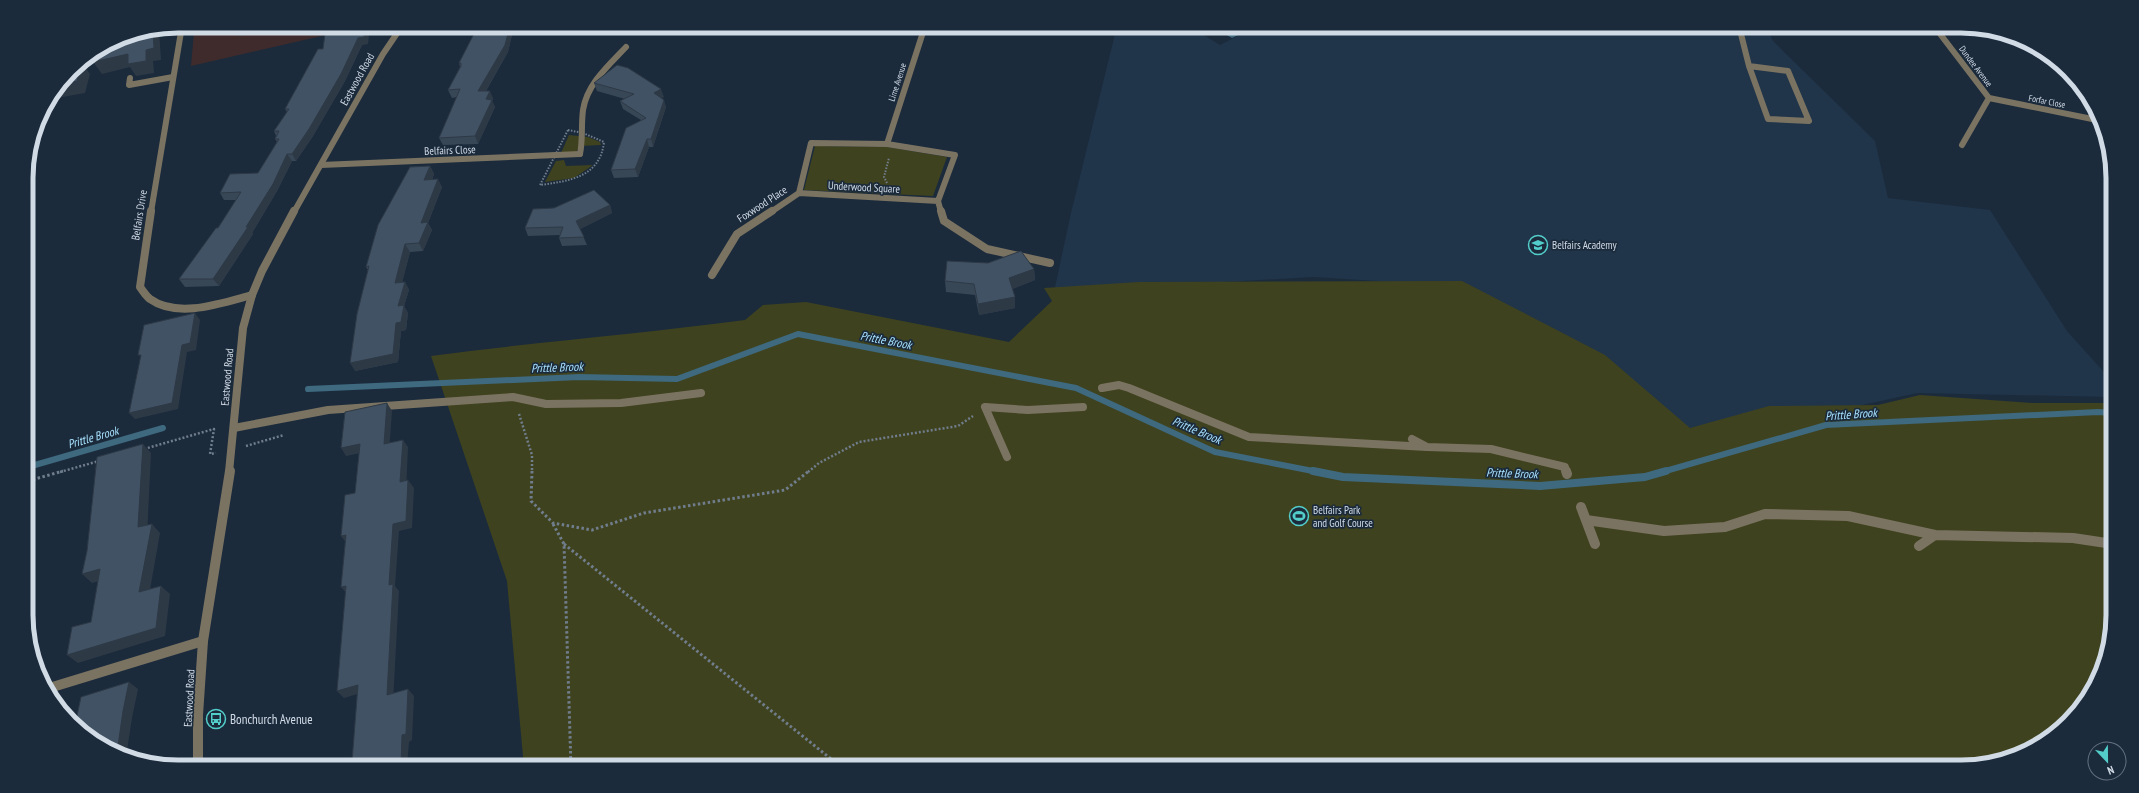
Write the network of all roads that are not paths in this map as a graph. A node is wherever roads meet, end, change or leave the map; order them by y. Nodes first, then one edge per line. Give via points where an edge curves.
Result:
1 (181, 33) edge
2 (397, 33) edge
3 (922, 33) edge
4 (1741, 33) edge
5 (1939, 33) edge
6 (626, 47) dead end
7 (1749, 66) junction
8 (173, 77) junction
9 (130, 78) edge
10 (1990, 98) junction
11 (2093, 119) edge
12 (887, 144) junction
13 (1962, 145) dead end
14 (321, 165) junction
15 (799, 193) junction
16 (938, 201) junction
17 (1050, 263) dead end
18 (712, 275) dead end
19 (252, 295) junction
20 (1102, 388) dead end
21 (700, 393) dead end
22 (1083, 407) dead end
23 (234, 428) junction
24 (1412, 439) dead end
25 (1427, 446) junction
26 (1007, 456) dead end
27 (1567, 474) dead end
28 (1581, 507) dead end
29 (1586, 520) junction
30 (1934, 535) junction
31 (2106, 543) edge
32 (1595, 544) dead end
33 (1919, 546) dead end
34 (203, 641) junction
35 (52, 687) edge
36 (198, 760) edge

1 - 8 street, Belfairs Drive
2 - 14 street, Eastwood Road
3 - 12 street, Lime Avenue
4 - 7 street
5 - 10 street, Dundee Avenue
6 - 14 street, Belfairs Close via 591,85 583,110 584,141 580,154
7 - 7 street via 1788,71 1809,121 1768,119
8 - 9 street via 129,85
8 - 19 street, Belfairs Drive via 140,287 145,296 155,304 167,307 203,306
10 - 11 street, Forfar Close
10 - 13 street
12 - 15 street via 811,143
12 - 16 street via 955,155
14 - 19 street, Eastwood Road via 272,252
15 - 16 street, Underwood Square
15 - 18 street, Foxwood Place via 737,234
16 - 17 street via 944,221 987,249
19 - 23 street, Eastwood Road via 243,328
20 - 25 street via 1119,385 1129,388 1249,437
21 - 23 street via 621,403 546,404 513,397 328,410
22 - 26 street via 1028,410 985,408
23 - 34 street, Eastwood Road via 233,449
24 - 25 street
25 - 27 street via 1491,449 1565,467
28 - 29 street
29 - 30 street via 1664,531 1725,527 1765,514 1848,516
29 - 32 street
30 - 31 street via 2073,538
30 - 33 street
34 - 35 street
34 - 36 street, Eastwood Road

